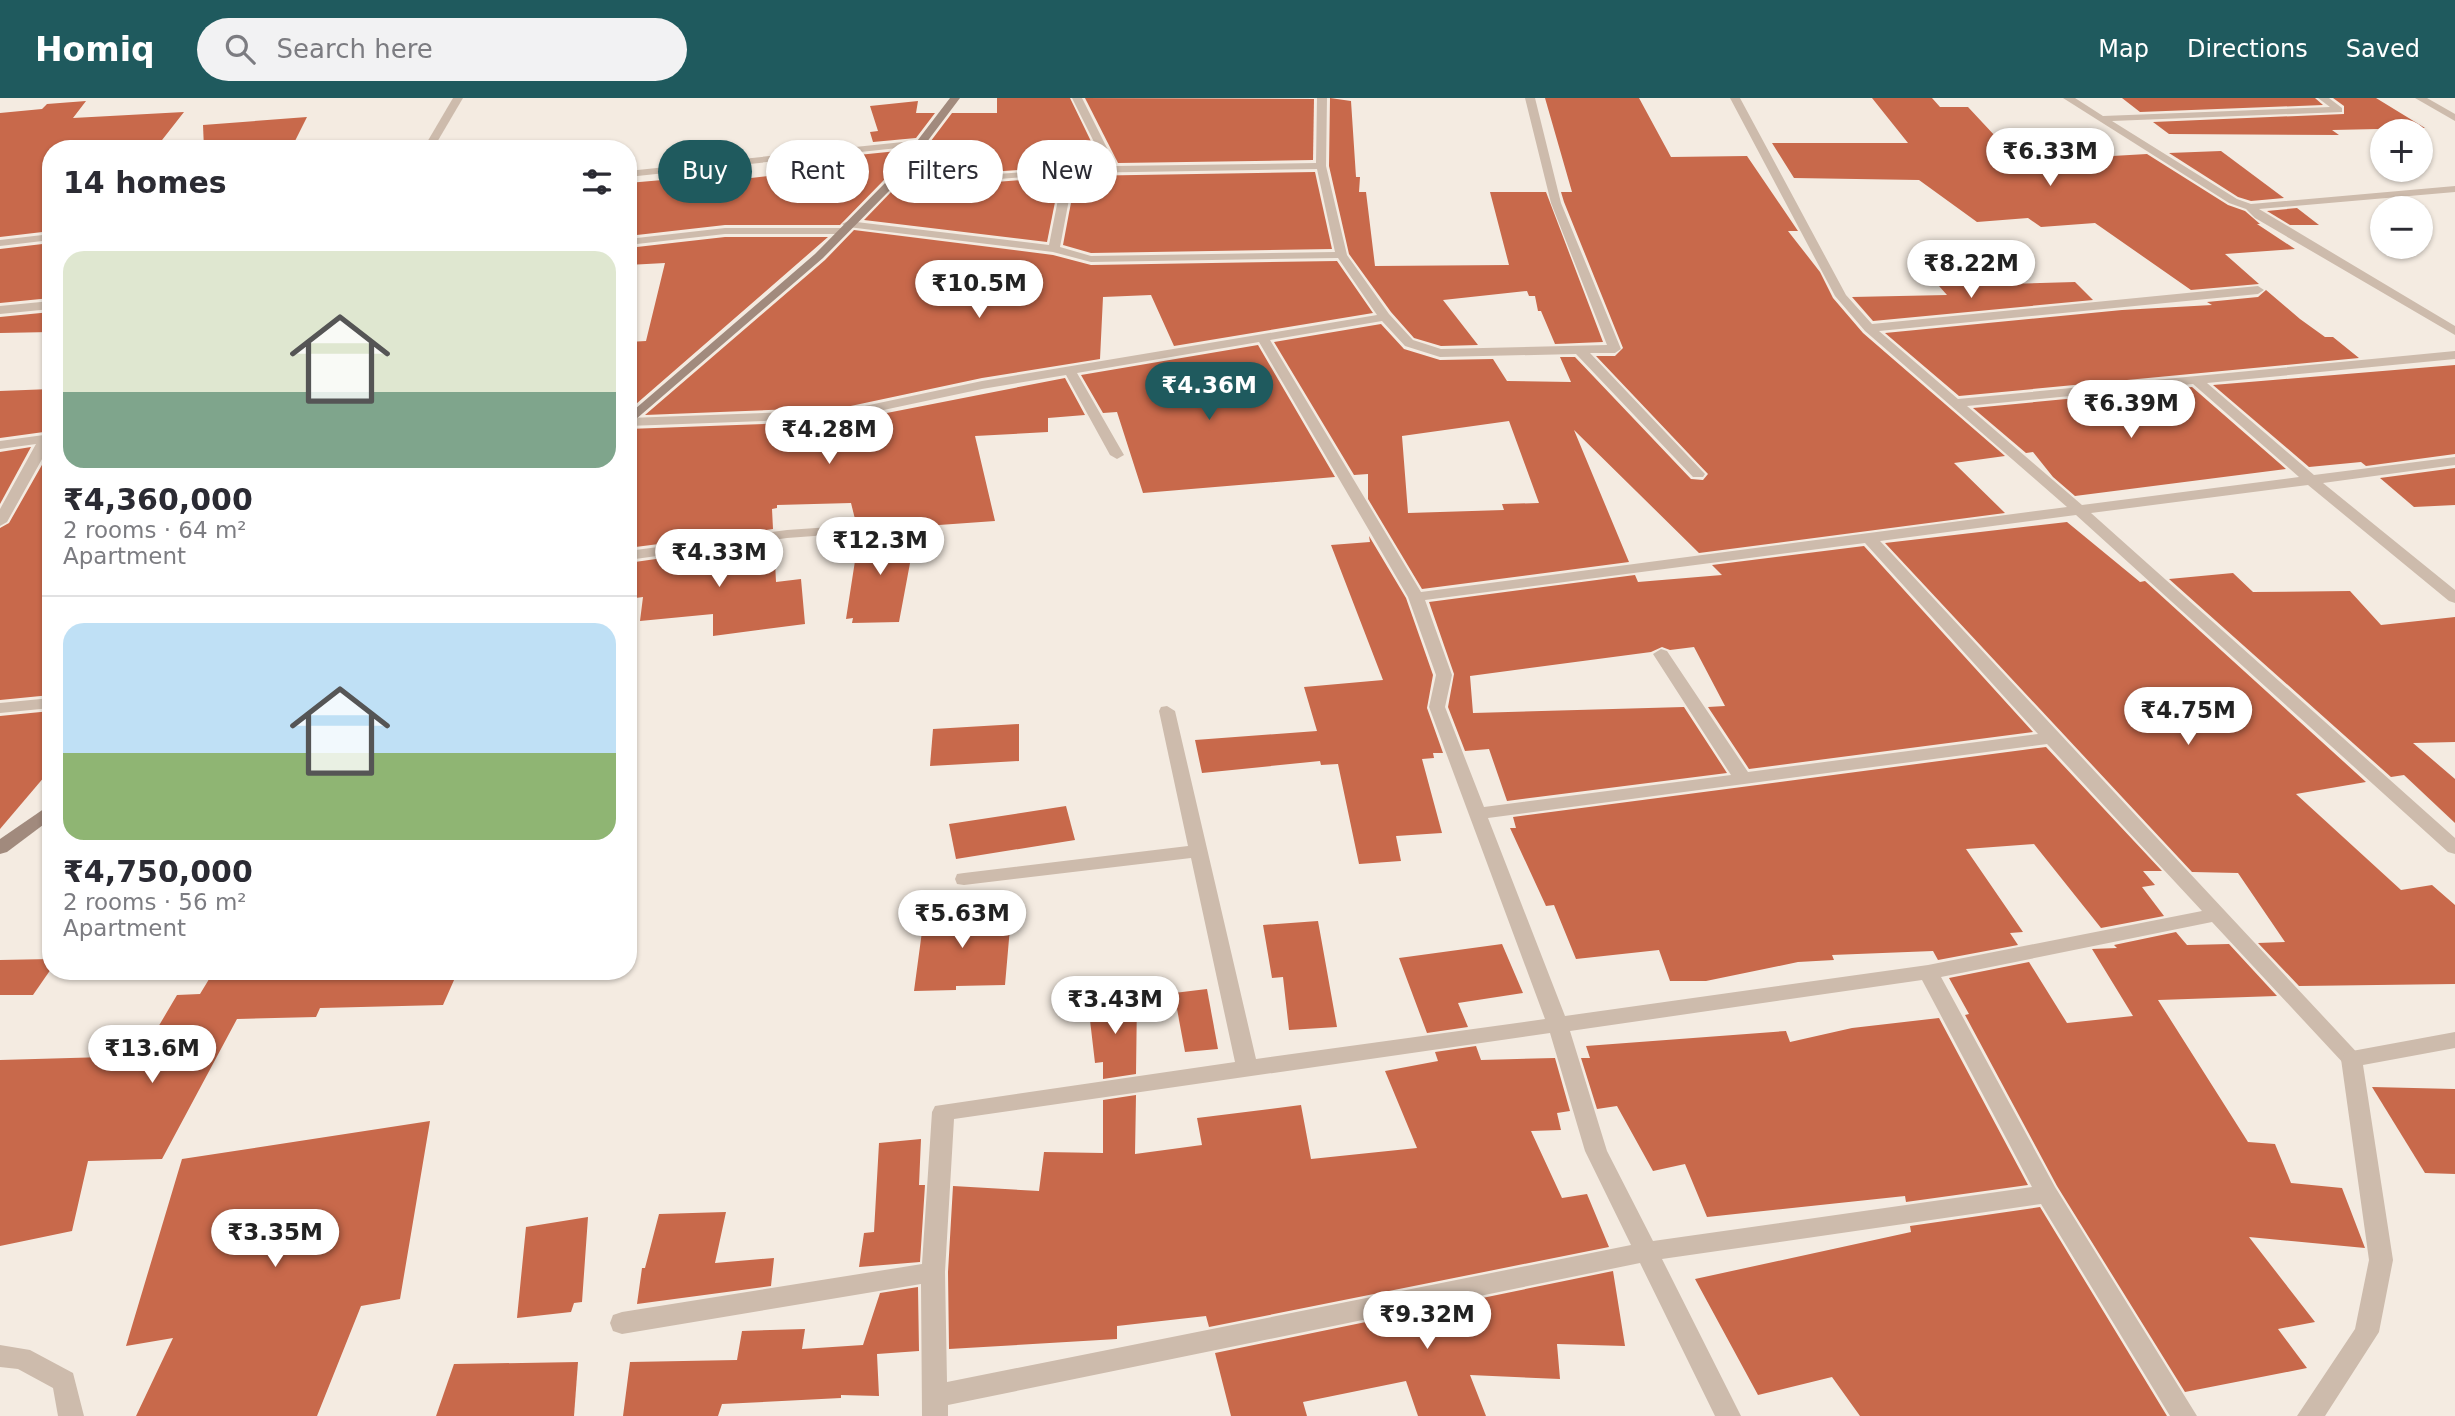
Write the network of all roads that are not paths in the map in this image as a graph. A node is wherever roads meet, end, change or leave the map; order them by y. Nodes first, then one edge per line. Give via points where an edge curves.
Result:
1 (458, 98) edge
2 (954, 98) edge
3 (1077, 98) edge
4 (1322, 98) edge
5 (1530, 98) edge
6 (1735, 98) edge
7 (2068, 98) edge
8 (2323, 98) edge
9 (2420, 98) edge
10 (2099, 118) junction
11 (2455, 118) edge
12 (433, 140) edge
13 (924, 140) edge
14 (1098, 140) edge
15 (883, 147) edge
16 (1321, 166) junction
17 (1117, 169) edge
18 (637, 173) edge
19 (2455, 189) edge
20 (883, 191) edge
21 (1063, 203) edge
22 (2250, 207) junction
23 (845, 227) junction
24 (42, 238) edge
25 (637, 241) edge
26 (0, 243) edge
27 (1054, 249) junction
28 (1341, 255) junction
29 (2258, 290) dead end
30 (42, 306) edge
31 (0, 310) edge
32 (1385, 317) junction
33 (1869, 328) junction
34 (2455, 331) edge
35 (1263, 338) junction
36 (1580, 350) junction
37 (2455, 355) edge
38 (1070, 371) junction
39 (2194, 378) junction
40 (1955, 402) junction
41 (637, 415) edge
42 (637, 422) edge
43 (42, 439) edge
44 (0, 445) edge
45 (42, 450) edge
46 (1117, 456) dead end
47 (2455, 461) edge
48 (1698, 474) dead end
49 (2311, 480) junction
50 (2079, 510) junction
51 (0, 522) edge
52 (917, 525) dead end
53 (1868, 537) junction
54 (637, 555) edge
55 (1416, 597) junction
56 (2455, 598) edge
57 (1661, 654) dead end
58 (42, 704) edge
59 (0, 708) edge
60 (1167, 711) dead end
61 (2051, 738) junction
62 (1743, 779) junction
63 (1476, 814) junction
64 (42, 817) edge
65 (0, 848) edge
66 (2455, 848) edge
67 (1198, 851) junction
68 (964, 878) dead end
69 (2215, 915) junction
70 (1928, 972) junction
71 (1558, 1025) junction
72 (2455, 1040) edge
73 (2352, 1059) junction
74 (1247, 1068) junction
75 (2047, 1194) junction
76 (1645, 1252) junction
77 (933, 1272) junction
78 (622, 1322) dead end
79 (0, 1356) edge
80 (935, 1406) edge
81 (71, 1416) edge
82 (1728, 1416) edge
83 (2184, 1416) edge
84 (2310, 1416) edge

1 - 12 street
2 - 13 main road
3 - 14 street
4 - 16 street
5 - 36 street via 1556,203 1615,349
6 - 33 street via 1841,296
7 - 10 street
8 - 10 street via 2339,110
9 - 11 street
10 - 22 street
15 - 18 street
16 - 17 street
16 - 28 street
19 - 22 street
20 - 23 main road
21 - 27 street
22 - 34 street
23 - 25 street via 725,231
23 - 27 street
23 - 41 main road via 819,256
24 - 26 street
27 - 28 street via 1091,259
28 - 32 street
29 - 33 street
30 - 31 street
32 - 35 street
32 - 36 street via 1409,343 1440,353
33 - 40 street
35 - 38 street
35 - 55 street
36 - 48 street
37 - 39 street
38 - 42 street via 846,414
38 - 46 street
39 - 40 street
39 - 49 street
40 - 50 street
43 - 44 street
45 - 51 street
47 - 49 street
49 - 50 street
49 - 56 street
50 - 53 street
50 - 66 street
52 - 54 street via 787,534
53 - 55 street
53 - 61 street
55 - 63 street via 1444,675 1437,707
57 - 62 street
58 - 59 street
60 - 67 street
61 - 62 street
61 - 69 street
62 - 63 street
63 - 71 street
64 - 65 main road
67 - 68 street
67 - 74 street
69 - 70 street
69 - 73 street
70 - 71 street
70 - 75 street
71 - 74 street
71 - 76 street via 1596,1151
72 - 73 street
73 - 84 street via 2381,1260 2367,1332
74 - 77 street via 943,1112
75 - 76 street
75 - 83 street
76 - 80 street
76 - 82 street
77 - 78 street
77 - 80 street
79 - 81 street via 21,1358 64,1381

